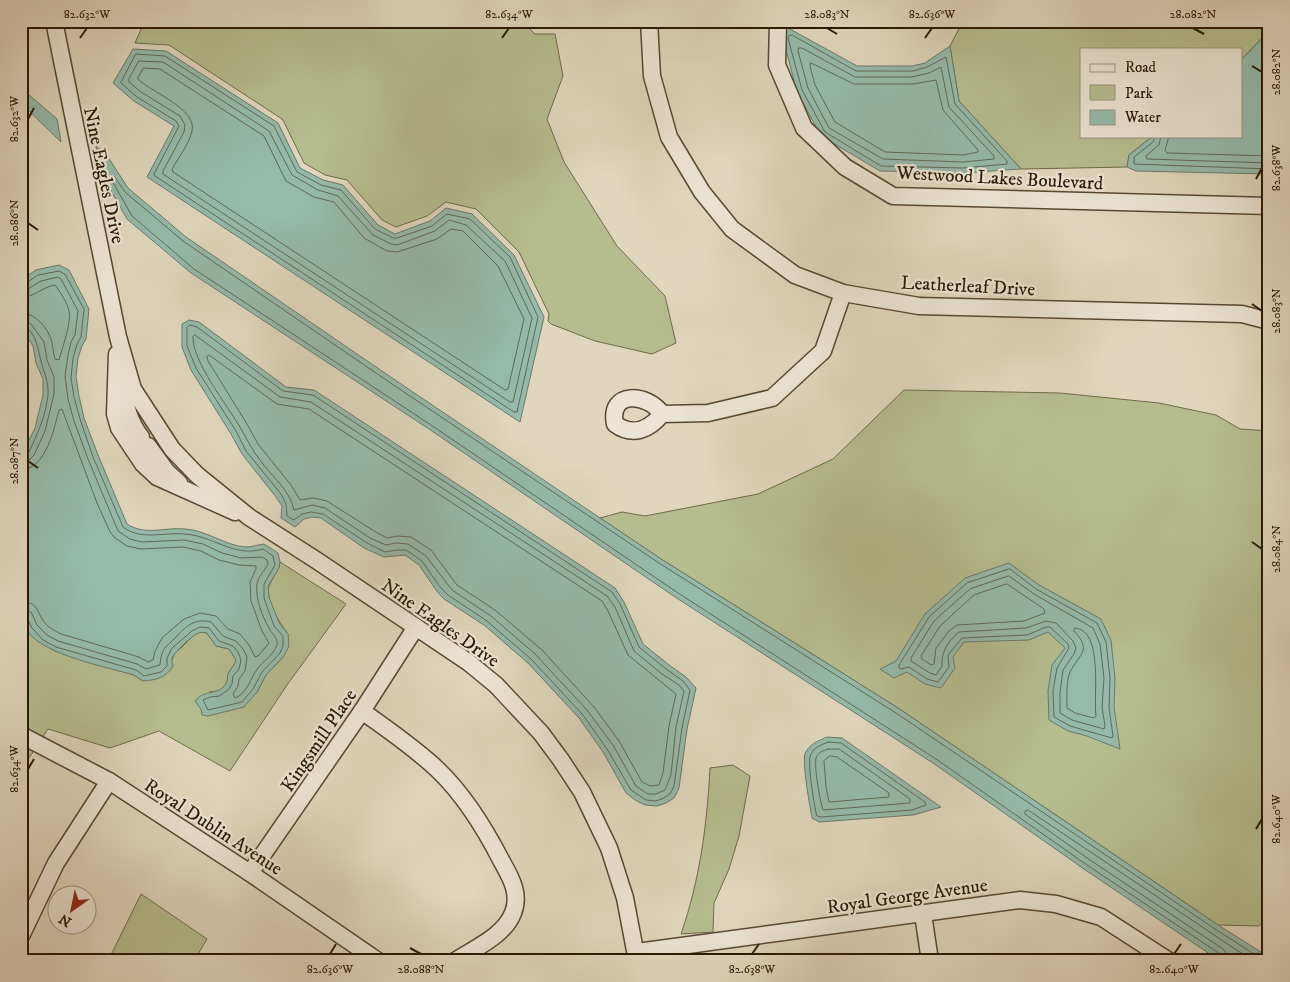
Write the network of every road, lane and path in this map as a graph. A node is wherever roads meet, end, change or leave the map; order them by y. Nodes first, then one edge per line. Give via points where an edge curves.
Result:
1 (54, 21) edge
2 (649, 21) edge
3 (778, 21) edge
4 (1269, 206) edge
5 (843, 293) junction
6 (1269, 321) edge
7 (118, 337) junction
8 (662, 414) dead end
9 (190, 493) junction
10 (249, 517) junction
11 (416, 627) junction
12 (362, 711) junction
13 (21, 734) edge
14 (109, 781) junction
15 (250, 873) junction
16 (923, 914) junction
17 (21, 936) edge
18 (637, 957) edge
19 (378, 961) edge
20 (455, 961) edge
21 (930, 961) edge
22 (1169, 961) edge

1 - 7 street, Nine Eagles Drive
2 - 5 street, Leatherleaf Drive via 652,76 669,137 702,192 732,229 795,275
3 - 4 street, Westwood Lakes Boulevard via 777,65 804,128 845,167 894,196
5 - 6 street, Leatherleaf Drive via 919,306 1242,314
5 - 8 street via 823,351 772,398 708,413
7 - 9 street, Nine Eagles Drive via 123,391 135,430 167,472
7 - 9 street, Nine Eagles Drive via 115,414 119,428 150,471
7 - 10 street, Nine Eagles Drive via 133,389 172,449
9 - 10 street, Nine Eagles Drive
10 - 11 street, Nine Eagles Drive
11 - 12 street, Kingsmill Place
11 - 18 street, Nine Eagles Drive via 496,685 541,732 561,760 582,792 609,848 625,898
12 - 15 street, Kingsmill Place
12 - 20 street via 406,742 468,804 486,830 513,882 516,892 514,912 509,922 494,936
13 - 14 street, Royal Dublin Avenue
14 - 15 street, Royal Dublin Avenue
14 - 17 street via 56,864
15 - 19 street, Royal Dublin Avenue
16 - 18 street, Royal George Avenue
16 - 21 street
16 - 22 street, Royal George Avenue via 1020,900 1056,904 1102,917

